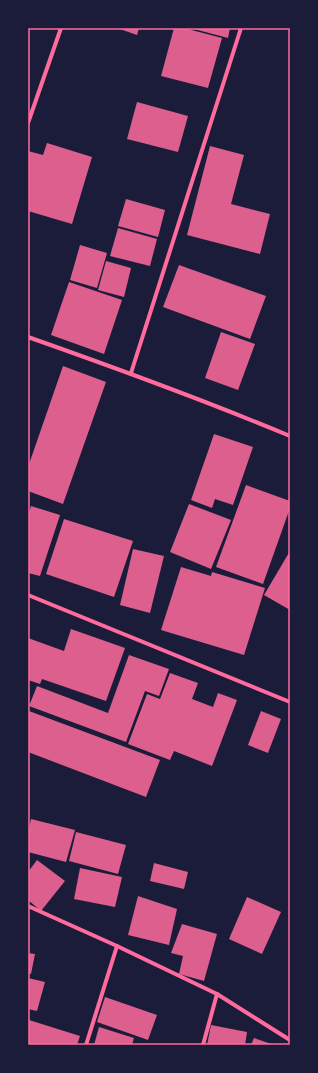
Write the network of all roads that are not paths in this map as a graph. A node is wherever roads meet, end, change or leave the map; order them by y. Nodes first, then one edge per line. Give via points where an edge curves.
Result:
1 (62, 28) edge
2 (240, 28) edge
3 (28, 123) edge
4 (28, 337) edge
5 (131, 373) junction
6 (290, 436) edge
7 (28, 595) edge
8 (290, 702) edge
9 (28, 906) edge
10 (117, 946) junction
11 (217, 994) junction
12 (290, 1040) edge
13 (86, 1045) edge
14 (203, 1045) edge

1 - 3 street
2 - 5 street
4 - 5 street
5 - 6 street
7 - 8 street
9 - 10 street
10 - 11 street
10 - 13 street
11 - 12 street
11 - 14 street

